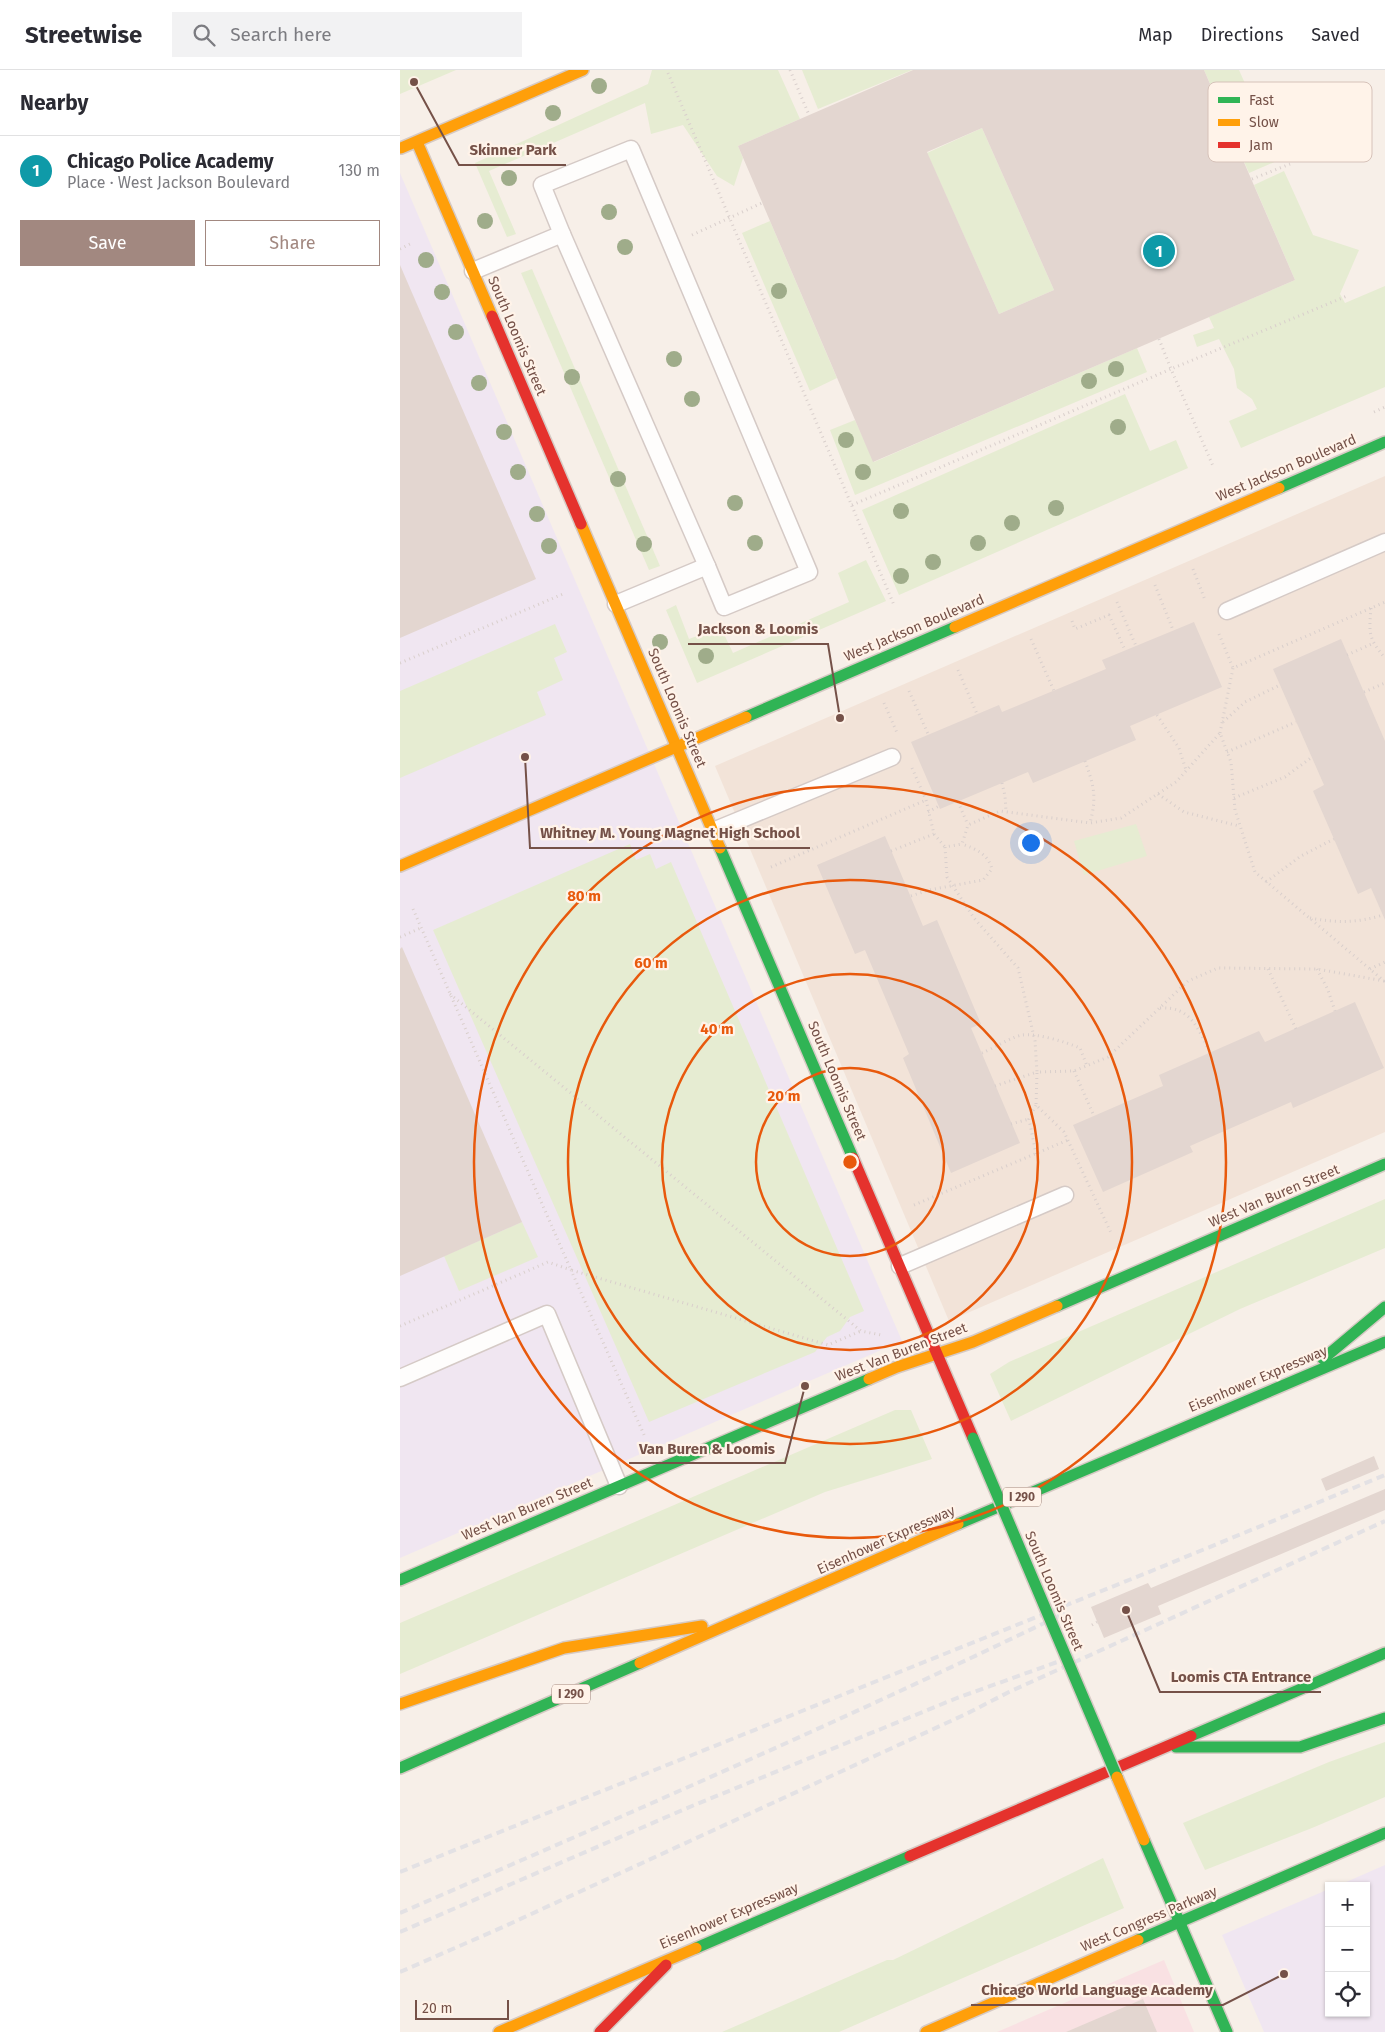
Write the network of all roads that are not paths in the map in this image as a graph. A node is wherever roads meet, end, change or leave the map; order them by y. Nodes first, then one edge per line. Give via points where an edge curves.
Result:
1 (583, 70) edge
2 (417, 142) junction
3 (400, 149) edge
4 (562, 234) junction
5 (473, 271) junction
6 (1385, 442) edge
7 (1385, 542) edge
8 (707, 566) junction
9 (616, 604) junction
10 (1227, 611) dead end
11 (677, 746) junction
12 (892, 757) dead end
13 (713, 832) junction
14 (400, 866) edge
15 (1385, 1164) edge
16 (1065, 1195) dead end
17 (900, 1266) junction
18 (1385, 1307) edge
19 (1385, 1342) edge
20 (937, 1354) junction
21 (1302, 1377) junction
22 (400, 1378) edge
23 (619, 1486) junction
24 (400, 1580) edge
25 (743, 1620) junction
26 (1385, 1653) edge
27 (400, 1704) edge
28 (1385, 1718) edge
29 (1164, 1747) junction
30 (400, 1768) edge
31 (1385, 1833) edge
32 (1179, 1922) junction
33 (677, 1955) junction
34 (499, 2032) edge
35 (600, 2032) edge
36 (926, 2032) edge
37 (1227, 2032) edge

1 - 2 main road
2 - 3 main road
2 - 5 main road, South Loomis Street
4 - 5 lane
4 - 8 lane
4 - 8 lane via 542,185 632,149 809,572 724,606
5 - 9 main road, South Loomis Street
6 - 11 main road, West Jackson Boulevard
7 - 10 lane
8 - 9 lane
9 - 11 main road, South Loomis Street
11 - 13 main road, South Loomis Street
11 - 14 main road, West Jackson Boulevard
12 - 13 lane
13 - 17 main road, South Loomis Street
15 - 20 main road, West Van Buren Street via 973,1342
16 - 17 lane
17 - 20 main road, South Loomis Street
18 - 21 main road
19 - 21 main road, Eisenhower Expressway / I 290
20 - 23 main road, West Van Buren Street via 897,1367
20 - 32 main road, South Loomis Street, bridge
21 - 25 main road, Eisenhower Expressway / I 290
22 - 23 lane via 547,1314
23 - 24 main road, West Van Buren Street
25 - 27 main road via 564,1648
25 - 30 main road, Eisenhower Expressway / I 290
26 - 29 main road, Eisenhower Expressway
28 - 29 main road via 1300,1747
29 - 33 main road, Eisenhower Expressway
31 - 32 main road, West Congress Parkway
32 - 36 main road, West Congress Parkway
32 - 37 main road, South Loomis Street
33 - 34 main road, Eisenhower Expressway
33 - 35 main road

